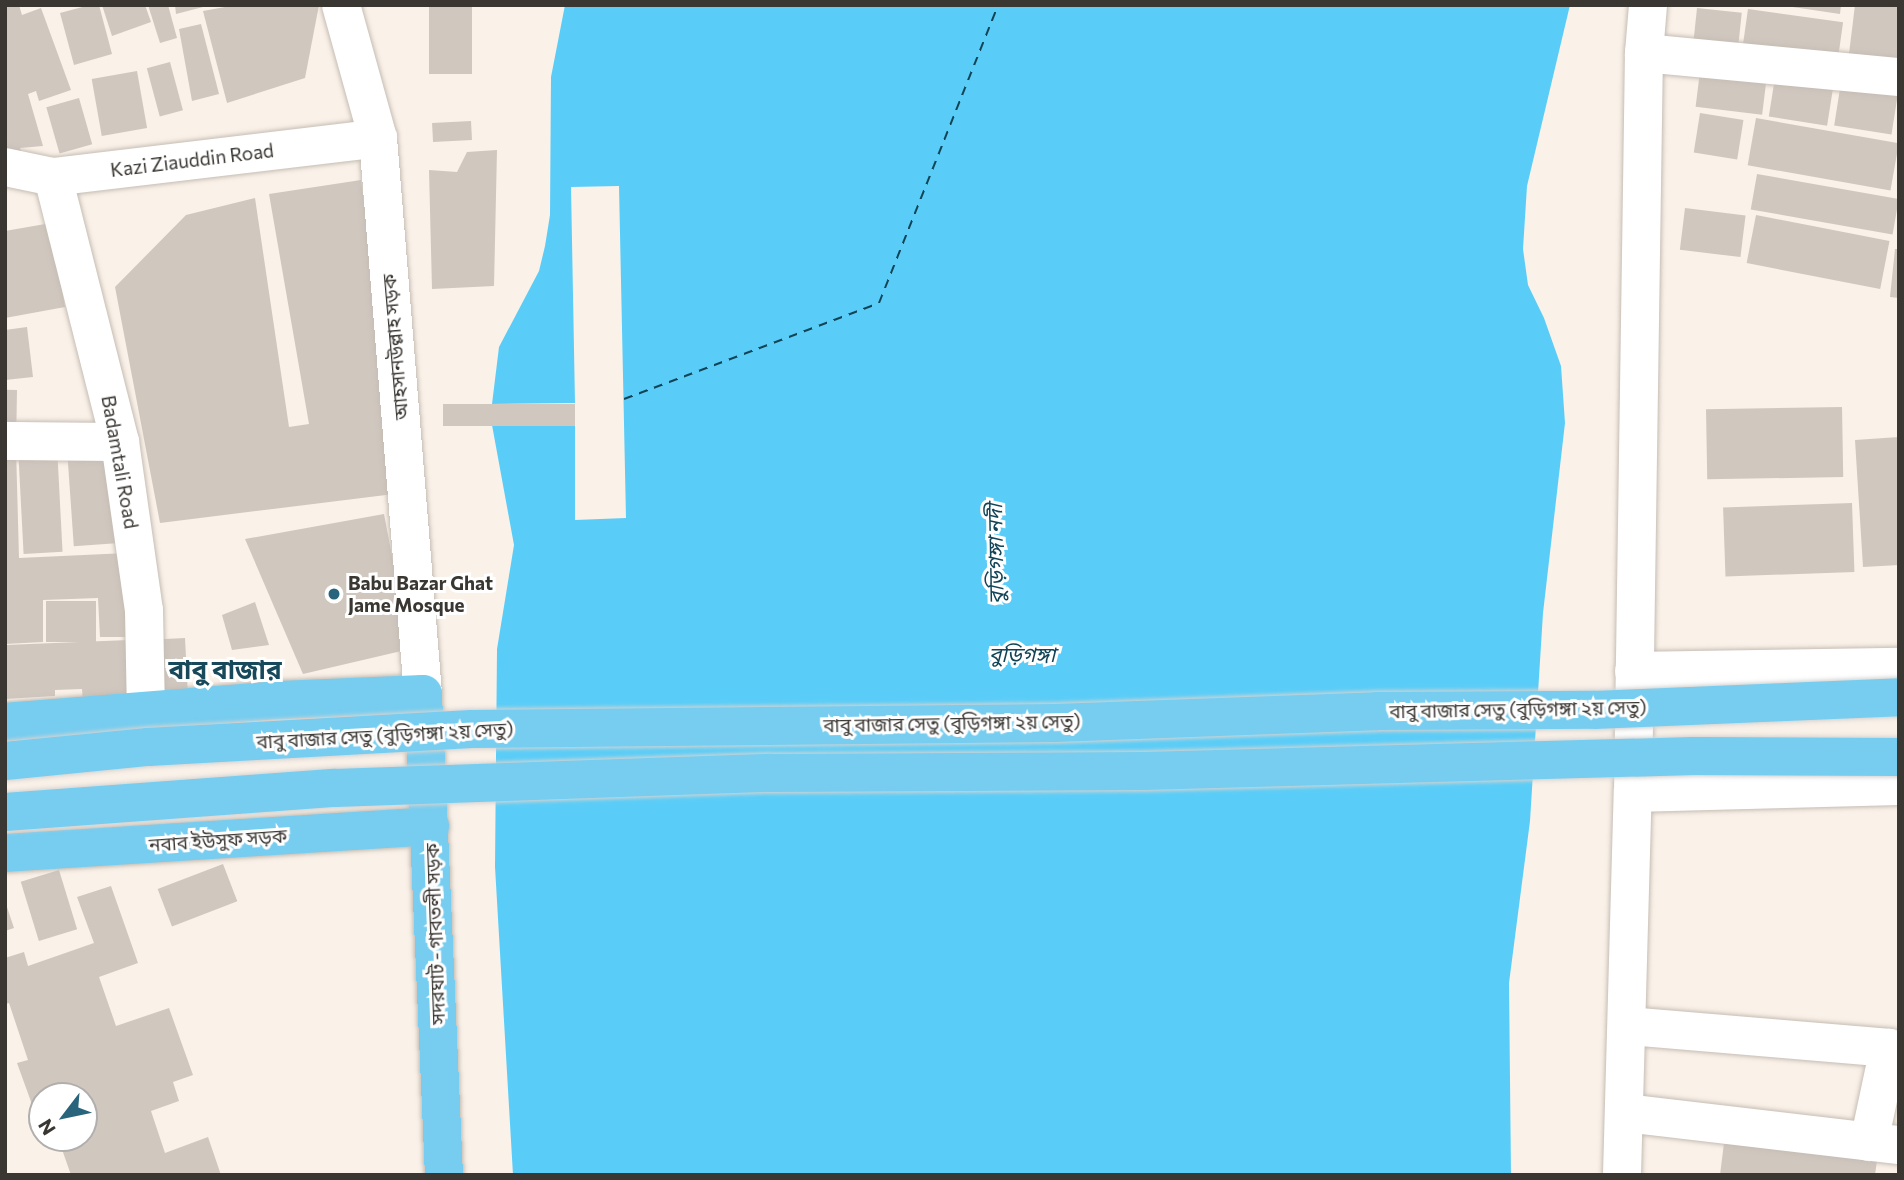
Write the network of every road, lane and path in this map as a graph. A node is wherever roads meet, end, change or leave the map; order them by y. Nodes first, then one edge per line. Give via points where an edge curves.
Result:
1 (341, 5) edge
2 (1648, 5) edge
3 (1644, 53) junction
4 (1899, 77) edge
5 (378, 138) junction
6 (5, 167) edge
7 (52, 177) junction
8 (5, 441) edge
9 (120, 442) junction
10 (1899, 667) edge
11 (1634, 671) junction
12 (423, 694) junction
13 (1899, 697) edge
14 (146, 711) junction
15 (5, 722) edge
16 (1899, 757) edge
17 (5, 761) edge
18 (1899, 786) edge
19 (1633, 793) junction
20 (5, 812) edge
21 (430, 827) junction
22 (5, 853) edge
23 (1628, 1026) junction
24 (1626, 1113) junction
25 (1884, 1143) edge
26 (444, 1175) edge
27 (1622, 1175) edge

1 - 5 street, আহসানউল্লাহ সড়ক
2 - 3 street
3 - 4 street
3 - 11 street
5 - 7 street, Kazi Ziauddin Road
5 - 12 street, আহসানউল্লাহ সড়ক
6 - 7 street, Kazi Ziauddin Road
7 - 9 street, Badamtali Road
8 - 9 street
9 - 14 street, Badamtali Road via 144,610
10 - 11 street
11 - 19 street
12 - 14 highway
12 - 21 highway, সদরঘাট - গাবতলী সড়ক
13 - 17 highway, বাবু বাজার সেতু (বুড়িগঙ্গা ২য় সেতু), bridge via 1595,710 1377,711 1055,723 471,729 148,747
14 - 15 highway
16 - 20 highway, bridge via 1694,756 1144,771 757,774 335,788
18 - 19 street
19 - 23 street
21 - 22 highway, নবাব ইউসুফ সড়ক
21 - 26 highway, সদরঘাট - গাবতলী সড়ক
23 - 24 street
23 - 25 street via 1889,1048
24 - 25 street
24 - 27 street

